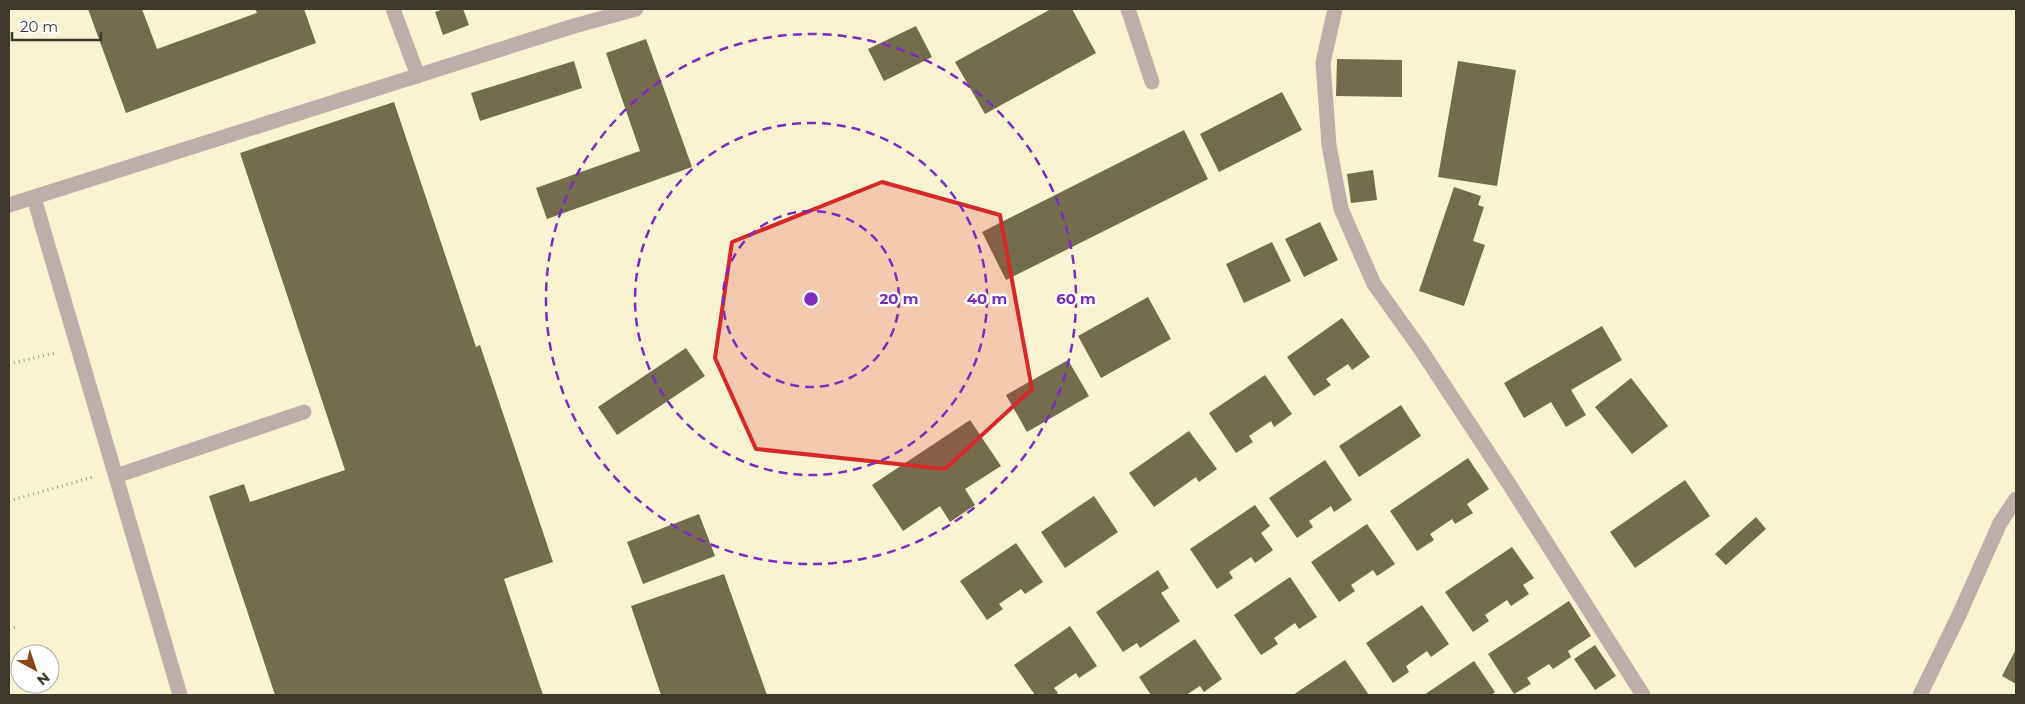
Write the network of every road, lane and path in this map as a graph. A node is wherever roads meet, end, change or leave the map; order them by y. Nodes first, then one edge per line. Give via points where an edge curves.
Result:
1 (393, 9) edge
2 (636, 9) edge
3 (1128, 9) edge
4 (1335, 9) edge
5 (418, 76) junction
6 (1152, 82) dead end
7 (34, 198) junction
8 (9, 206) edge
9 (78, 347) junction
10 (9, 364) edge
11 (304, 412) dead end
12 (116, 476) junction
13 (2016, 499) edge
14 (9, 500) edge
15 (16, 627) dead end
16 (9, 629) edge
17 (180, 695) edge
18 (1643, 695) edge
19 (1920, 695) edge

1 - 5 street
2 - 5 street
3 - 6 street
4 - 18 street via 1323,63 1329,145 1341,209 1374,284 1495,463
5 - 7 street
7 - 8 street
7 - 9 street
9 - 10 path
9 - 12 street
11 - 12 street
12 - 14 path via 88,478
12 - 17 street
13 - 19 street via 2000,522
15 - 16 path

